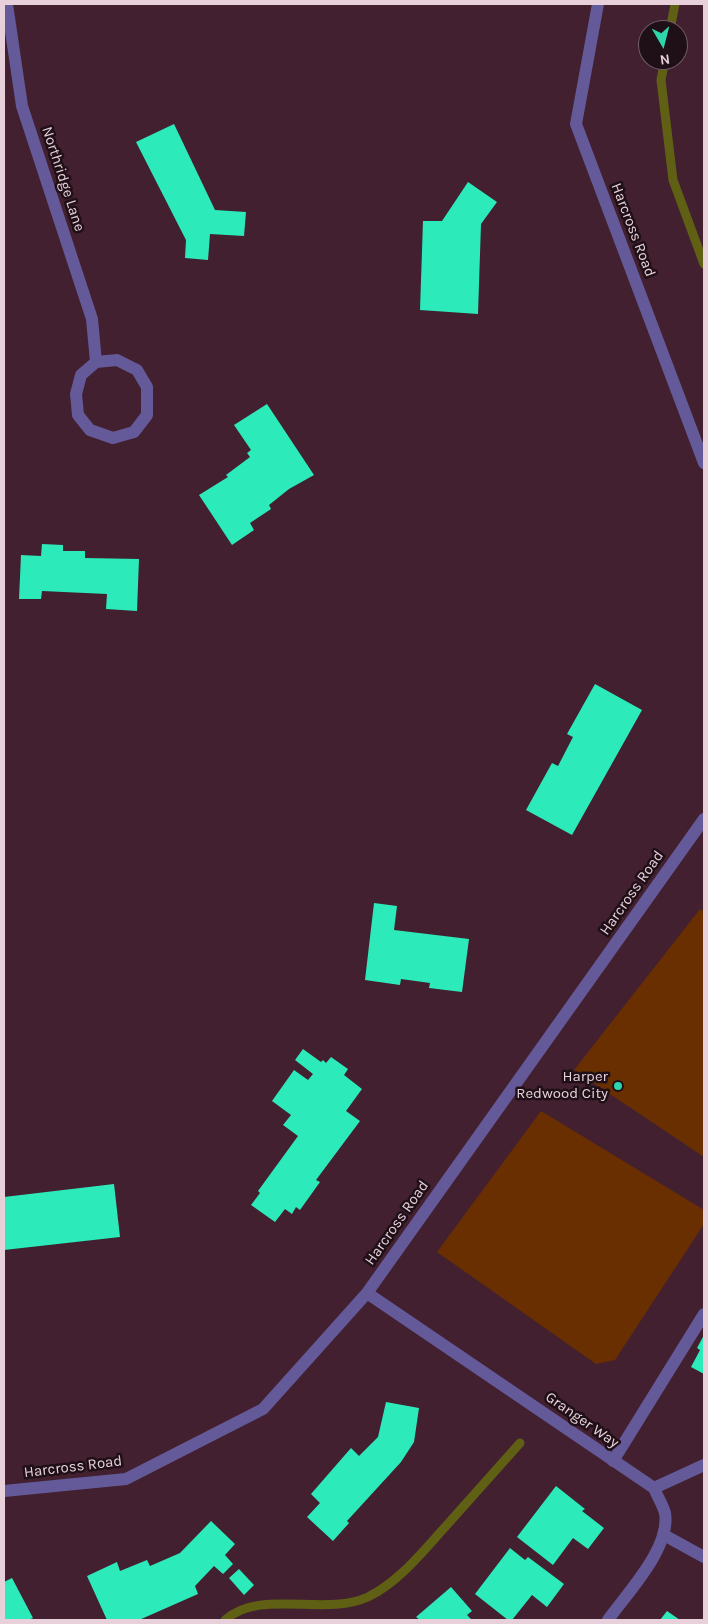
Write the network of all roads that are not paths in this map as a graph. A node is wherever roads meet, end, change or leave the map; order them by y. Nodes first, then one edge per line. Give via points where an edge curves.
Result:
1 (7, 4) edge
2 (598, 4) edge
3 (96, 362) junction
4 (704, 463) edge
5 (704, 819) edge
6 (367, 1293) junction
7 (704, 1314) edge
8 (613, 1461) junction
9 (704, 1465) edge
10 (654, 1488) junction
11 (4, 1492) edge
12 (664, 1535) junction
13 (704, 1557) edge
14 (608, 1620) edge

1 - 3 street, Northridge Lane via 22,106 92,319
2 - 4 street, Harcross Road via 576,124
3 - 3 street via 82,375 76,394 78,415 90,430 113,438 134,432 147,415 147,387 137,370 117,360
5 - 6 street, Harcross Road
6 - 8 street, Granger Way
6 - 11 street, Harcross Road via 263,1409 126,1479
7 - 8 street
8 - 10 street, Granger Way
9 - 10 street
10 - 12 street via 665,1513
12 - 13 street
12 - 14 street via 655,1555

